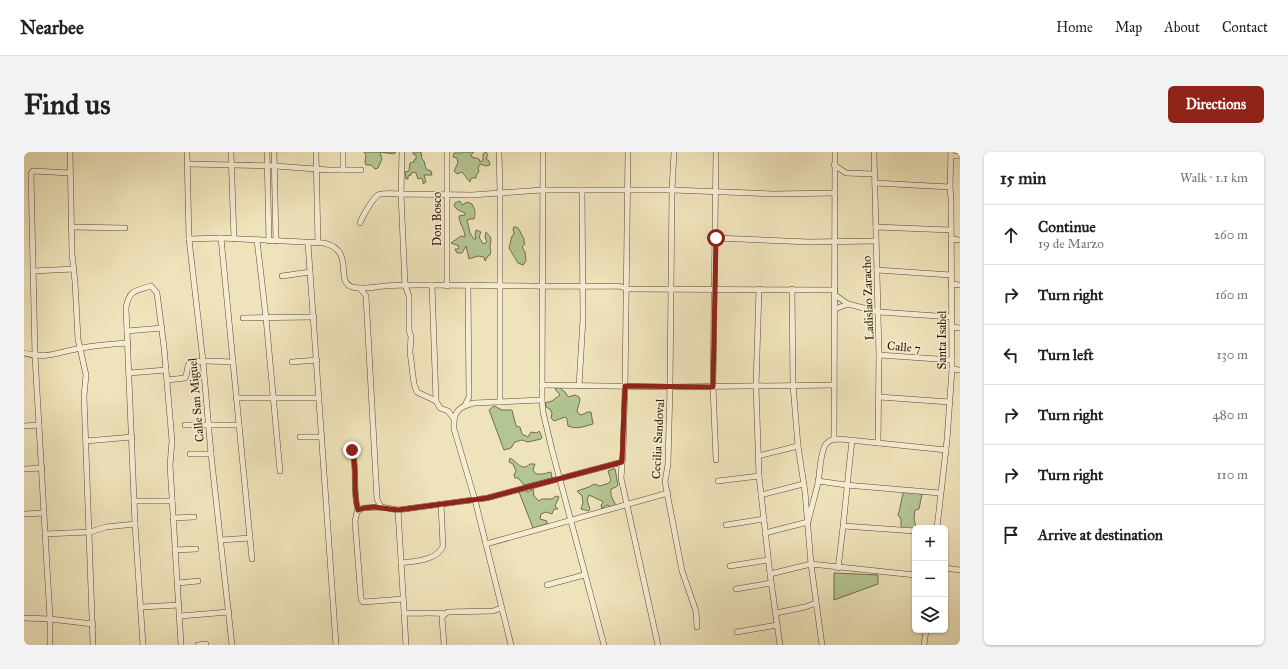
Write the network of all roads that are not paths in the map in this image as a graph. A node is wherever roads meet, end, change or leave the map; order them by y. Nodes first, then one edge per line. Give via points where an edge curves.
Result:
1 (70, 152) edge
2 (187, 152) edge
3 (231, 152) edge
4 (267, 152) edge
5 (274, 152) edge
6 (316, 152) edge
7 (343, 152) edge
8 (402, 152) edge
9 (447, 152) edge
10 (499, 152) edge
11 (543, 152) edge
12 (628, 152) edge
13 (674, 152) edge
14 (716, 152) edge
15 (835, 152) edge
16 (874, 152) edge
17 (951, 154) edge
18 (960, 156) edge
19 (188, 164) junction
20 (231, 164) junction
21 (268, 165) junction
22 (834, 165) junction
23 (275, 166) junction
24 (316, 169) junction
25 (343, 170) junction
26 (362, 170) dead end
27 (70, 173) junction
28 (846, 173) junction
29 (874, 174) junction
30 (834, 179) junction
31 (875, 183) junction
32 (950, 187) junction
33 (542, 190) junction
34 (582, 190) junction
35 (628, 190) junction
36 (672, 190) junction
37 (715, 191) junction
38 (500, 192) junction
39 (835, 193) junction
40 (401, 194) junction
41 (447, 195) junction
42 (360, 223) dead end
43 (72, 227) junction
44 (876, 227) junction
45 (125, 228) dead end
46 (951, 230) junction
47 (221, 238) junction
48 (716, 238) junction
49 (189, 239) junction
50 (234, 239) junction
51 (951, 239) junction
52 (257, 240) junction
53 (960, 240) edge
54 (268, 241) junction
55 (276, 241) junction
56 (835, 241) junction
57 (876, 241) junction
58 (308, 243) junction
59 (318, 243) junction
60 (74, 269) junction
61 (877, 270) junction
62 (33, 271) junction
63 (310, 272) junction
64 (951, 275) junction
65 (282, 276) dead end
66 (951, 284) junction
67 (405, 285) junction
68 (432, 285) junction
69 (960, 285) edge
70 (447, 286) junction
71 (468, 286) junction
72 (501, 286) junction
73 (542, 287) junction
74 (583, 287) junction
75 (360, 288) junction
76 (374, 288) junction
77 (627, 288) junction
78 (670, 289) junction
79 (715, 289) junction
80 (759, 289) junction
81 (792, 289) junction
82 (835, 292) junction
83 (366, 296) junction
84 (848, 304) junction
85 (835, 309) junction
86 (879, 312) junction
87 (314, 317) junction
88 (952, 317) junction
89 (243, 318) dead end
90 (266, 318) junction
91 (162, 328) junction
92 (952, 328) junction
93 (960, 328) edge
94 (127, 331) junction
95 (128, 342) junction
96 (80, 348) junction
97 (24, 353) edge
98 (879, 355) junction
99 (34, 356) junction
100 (317, 360) junction
101 (952, 360) junction
102 (204, 361) junction
103 (233, 362) junction
104 (292, 362) dead end
105 (952, 369) junction
106 (166, 370) junction
107 (960, 370) edge
108 (129, 373) junction
109 (167, 380) junction
110 (542, 385) junction
111 (793, 385) junction
112 (834, 385) junction
113 (579, 386) junction
114 (625, 386) junction
115 (756, 386) junction
116 (670, 387) junction
117 (713, 387) junction
118 (273, 397) junction
119 (879, 397) junction
120 (236, 398) junction
121 (319, 398) junction
122 (542, 400) junction
123 (436, 401) junction
124 (500, 402) junction
125 (950, 402) junction
126 (465, 405) junction
127 (454, 419) junction
128 (39, 425) junction
129 (185, 425) dead end
130 (209, 425) junction
131 (239, 425) junction
132 (24, 426) edge
133 (300, 436) dead end
134 (132, 437) junction
135 (322, 437) junction
136 (834, 439) junction
137 (86, 440) junction
138 (852, 441) junction
139 (878, 443) junction
140 (798, 446) junction
141 (352, 450) dead end
142 (946, 450) junction
143 (190, 454) dead end
144 (211, 454) junction
145 (758, 456) junction
146 (716, 460) dead end
147 (622, 462) junction
148 (42, 468) junction
149 (24, 469) edge
150 (280, 471) dead end
151 (759, 476) junction
152 (560, 478) junction
153 (718, 481) dead end
154 (818, 481) junction
155 (803, 484) junction
156 (846, 485) junction
157 (805, 492) junction
158 (668, 493) junction
159 (940, 493) junction
160 (815, 494) junction
161 (761, 495) junction
162 (377, 500) junction
163 (475, 500) junction
164 (134, 501) junction
165 (172, 501) junction
166 (441, 504) junction
167 (627, 505) junction
168 (374, 507) junction
169 (381, 507) junction
170 (358, 510) junction
171 (398, 510) junction
172 (44, 513) junction
173 (24, 514) edge
174 (194, 517) dead end
175 (173, 518) junction
176 (764, 519) junction
177 (571, 520) junction
178 (808, 522) junction
179 (135, 524) junction
180 (726, 525) dead end
181 (936, 525) edge
182 (844, 526) junction
183 (912, 531) edge
184 (90, 532) junction
185 (765, 532) junction
186 (45, 534) junction
187 (250, 538) junction
188 (221, 540) junction
189 (486, 544) junction
190 (196, 549) dead end
191 (175, 550) junction
192 (252, 559) dead end
193 (768, 560) junction
194 (401, 562) junction
195 (811, 564) junction
196 (730, 566) dead end
197 (838, 568) junction
198 (948, 568) edge
199 (960, 570) edge
200 (770, 574) junction
201 (584, 575) junction
202 (912, 575) edge
203 (198, 581) dead end
204 (178, 583) junction
205 (771, 583) junction
206 (547, 585) dead end
207 (736, 589) dead end
208 (403, 598) junction
209 (816, 603) junction
210 (179, 605) junction
211 (142, 608) junction
212 (501, 608) junction
213 (229, 612) junction
214 (404, 613) junction
215 (776, 613) junction
216 (445, 614) junction
217 (180, 616) junction
218 (24, 618) edge
219 (50, 619) junction
220 (93, 624) junction
221 (777, 625) junction
222 (697, 627) dead end
223 (737, 632) dead end
224 (926, 633) edge
225 (206, 644) edge
226 (50, 645) edge
227 (93, 645) edge
228 (143, 645) edge
229 (181, 645) edge
230 (198, 645) edge
231 (232, 645) edge
232 (336, 645) edge
233 (406, 645) edge
234 (444, 645) edge
235 (511, 645) edge
236 (604, 645) edge
237 (658, 645) edge
238 (780, 645) edge
239 (822, 645) edge
240 (924, 645) edge

1 - 27 street
2 - 19 street, Calle San Miguel
3 - 20 street
4 - 21 street
5 - 23 street
6 - 24 street
7 - 25 street
8 - 40 street
9 - 41 street, Don Bosco
10 - 38 street
11 - 33 street
12 - 35 street
13 - 36 street, Cecilia Sandoval
14 - 37 street
15 - 22 street
16 - 29 street, Ladislao Zaracho
17 - 18 street
17 - 32 street, Santa Isabel
19 - 20 street
19 - 49 street, Calle San Miguel
20 - 21 street
20 - 50 street
21 - 23 street
21 - 54 street
22 - 28 street
22 - 30 street
23 - 24 street
23 - 55 street
24 - 25 street
24 - 59 street
25 - 26 street
27 - 43 street
27 - 62 street via 33,171 31,174
28 - 29 street
28 - 30 street
29 - 31 street, Ladislao Zaracho
30 - 39 street
31 - 32 street
31 - 44 street, Ladislao Zaracho
32 - 46 street, Santa Isabel
33 - 34 street
33 - 38 street
33 - 73 street
34 - 35 street
34 - 74 street
35 - 36 street
35 - 77 street
36 - 37 street
36 - 78 street, Cecilia Sandoval
37 - 39 street via 774,194
37 - 48 street
38 - 41 street
38 - 72 street
39 - 56 street
40 - 41 street
40 - 42 street via 377,196
40 - 67 street
41 - 70 street, Don Bosco
43 - 45 street
43 - 60 street
44 - 46 street
44 - 57 street, Ladislao Zaracho
46 - 51 street, Santa Isabel
47 - 49 street
47 - 50 street
47 - 103 street
48 - 56 street
48 - 79 street
49 - 102 street, Calle San Miguel
50 - 52 street
51 - 53 street
51 - 64 street, Santa Isabel
52 - 54 street
52 - 90 street
54 - 55 street
55 - 58 street
56 - 57 street
56 - 82 street
57 - 61 street, Ladislao Zaracho
58 - 59 street
58 - 63 street
59 - 75 street via 336,248 342,257 345,281
60 - 62 street
60 - 96 street
61 - 64 street
61 - 86 street, Ladislao Zaracho
62 - 99 street
63 - 65 street
63 - 87 street
64 - 66 street, Santa Isabel
66 - 69 street
66 - 88 street, Santa Isabel
67 - 68 street
67 - 76 street
67 - 123 street via 409,296 410,352 414,384 417,392
68 - 70 street
68 - 123 street
70 - 71 street
71 - 72 street
71 - 126 street via 469,397
72 - 73 street
72 - 124 street
73 - 74 street
73 - 110 street
74 - 77 street
74 - 113 street
75 - 76 street
75 - 83 street
76 - 83 street
77 - 78 street
77 - 114 street
78 - 79 street
78 - 116 street, Cecilia Sandoval
79 - 80 street
79 - 117 street
80 - 81 street
80 - 115 street
81 - 82 street
81 - 111 street
82 - 84 street
82 - 85 street
83 - 162 street
84 - 85 street
84 - 86 street
85 - 112 street
86 - 88 street
86 - 98 street, Ladislao Zaracho
87 - 90 street
87 - 100 street
88 - 92 street, Santa Isabel
89 - 90 street
90 - 118 street
91 - 94 street
91 - 94 street via 157,293 151,286 134,291 128,297
91 - 106 street
92 - 93 street
92 - 101 street, Santa Isabel
94 - 95 street
95 - 96 street
95 - 108 street
96 - 99 street via 49,356
96 - 137 street via 86,376
97 - 99 street
98 - 101 street, Calle 7
98 - 119 street, Ladislao Zaracho
99 - 128 street
100 - 104 street
100 - 121 street
101 - 105 street, Santa Isabel
102 - 103 street
102 - 109 street via 190,363 185,378
102 - 130 street, Calle San Miguel
103 - 120 street
105 - 107 street
105 - 125 street, Santa Isabel
106 - 108 street
106 - 109 street
108 - 134 street
109 - 165 street via 172,441
110 - 113 street
110 - 122 street
111 - 112 street
111 - 115 street
111 - 140 street
112 - 136 street
113 - 114 street
114 - 116 street
114 - 147 street
115 - 117 street
115 - 145 street
116 - 117 street
116 - 158 street, Cecilia Sandoval via 668,464 665,482
117 - 146 street
118 - 120 street
118 - 121 street
118 - 150 street
119 - 125 street
119 - 139 street, Ladislao Zaracho
120 - 131 street
121 - 135 street
122 - 124 street
122 - 152 street
123 - 127 street via 440,408 448,411
124 - 126 street
125 - 142 street, Santa Isabel
126 - 127 street via 457,411
127 - 163 street via 454,430
128 - 132 street
128 - 148 street
129 - 130 street
130 - 131 street
130 - 144 street, Calle San Miguel
131 - 187 street
133 - 135 street
134 - 137 street
134 - 164 street
135 - 232 street
136 - 138 street
136 - 154 street via 825,445 823,450
137 - 184 street
138 - 139 street
138 - 156 street
139 - 142 street
140 - 145 street
140 - 155 street
141 - 170 street
142 - 159 street, Santa Isabel
143 - 144 street
144 - 188 street, Calle San Miguel
145 - 151 street
147 - 152 street
147 - 167 street via 621,478
148 - 149 street
148 - 172 street
151 - 153 street
151 - 161 street
152 - 163 street
152 - 177 street
154 - 156 street
154 - 160 street
155 - 157 street
155 - 161 street
156 - 159 street
156 - 182 street
157 - 160 street
157 - 178 street
158 - 167 street
158 - 222 street, Cecilia Sandoval via 682,571 696,611
159 - 181 street, Santa Isabel
160 - 178 street
161 - 176 street
162 - 168 street
162 - 169 street
163 - 166 street
163 - 189 street
164 - 165 street
164 - 179 street
165 - 175 street
166 - 171 street
166 - 194 street via 442,550 429,558
167 - 177 street
167 - 237 street
168 - 169 street
168 - 170 street
169 - 171 street
170 - 208 street via 355,521 361,599 363,602
171 - 194 street
172 - 173 street
172 - 186 street
174 - 175 street
175 - 191 street
176 - 180 street
176 - 185 street
177 - 189 street
177 - 201 street
178 - 185 street
178 - 195 street
179 - 184 street via 106,527
179 - 211 street
182 - 183 street
182 - 197 street
184 - 186 street
184 - 220 street
185 - 193 street
186 - 219 street
187 - 188 street
187 - 192 street
188 - 213 street, Calle San Miguel
189 - 212 street
190 - 191 street
191 - 204 street
193 - 196 street
193 - 200 street
194 - 208 street
195 - 197 street
195 - 200 street
195 - 209 street
197 - 202 street
198 - 199 street
200 - 205 street
201 - 206 street
201 - 236 street
203 - 204 street
204 - 210 street
205 - 207 street
205 - 215 street
208 - 214 street
209 - 215 street
209 - 239 street
210 - 211 street
210 - 217 street
211 - 228 street
212 - 216 street via 493,611
212 - 235 street
213 - 217 street
213 - 231 street, Calle San Miguel
214 - 216 street
214 - 233 street
215 - 221 street
216 - 234 street via 442,617
217 - 229 street
218 - 219 street
219 - 220 street
219 - 226 street
220 - 227 street
221 - 223 street
221 - 238 street
224 - 240 street
225 - 230 street

